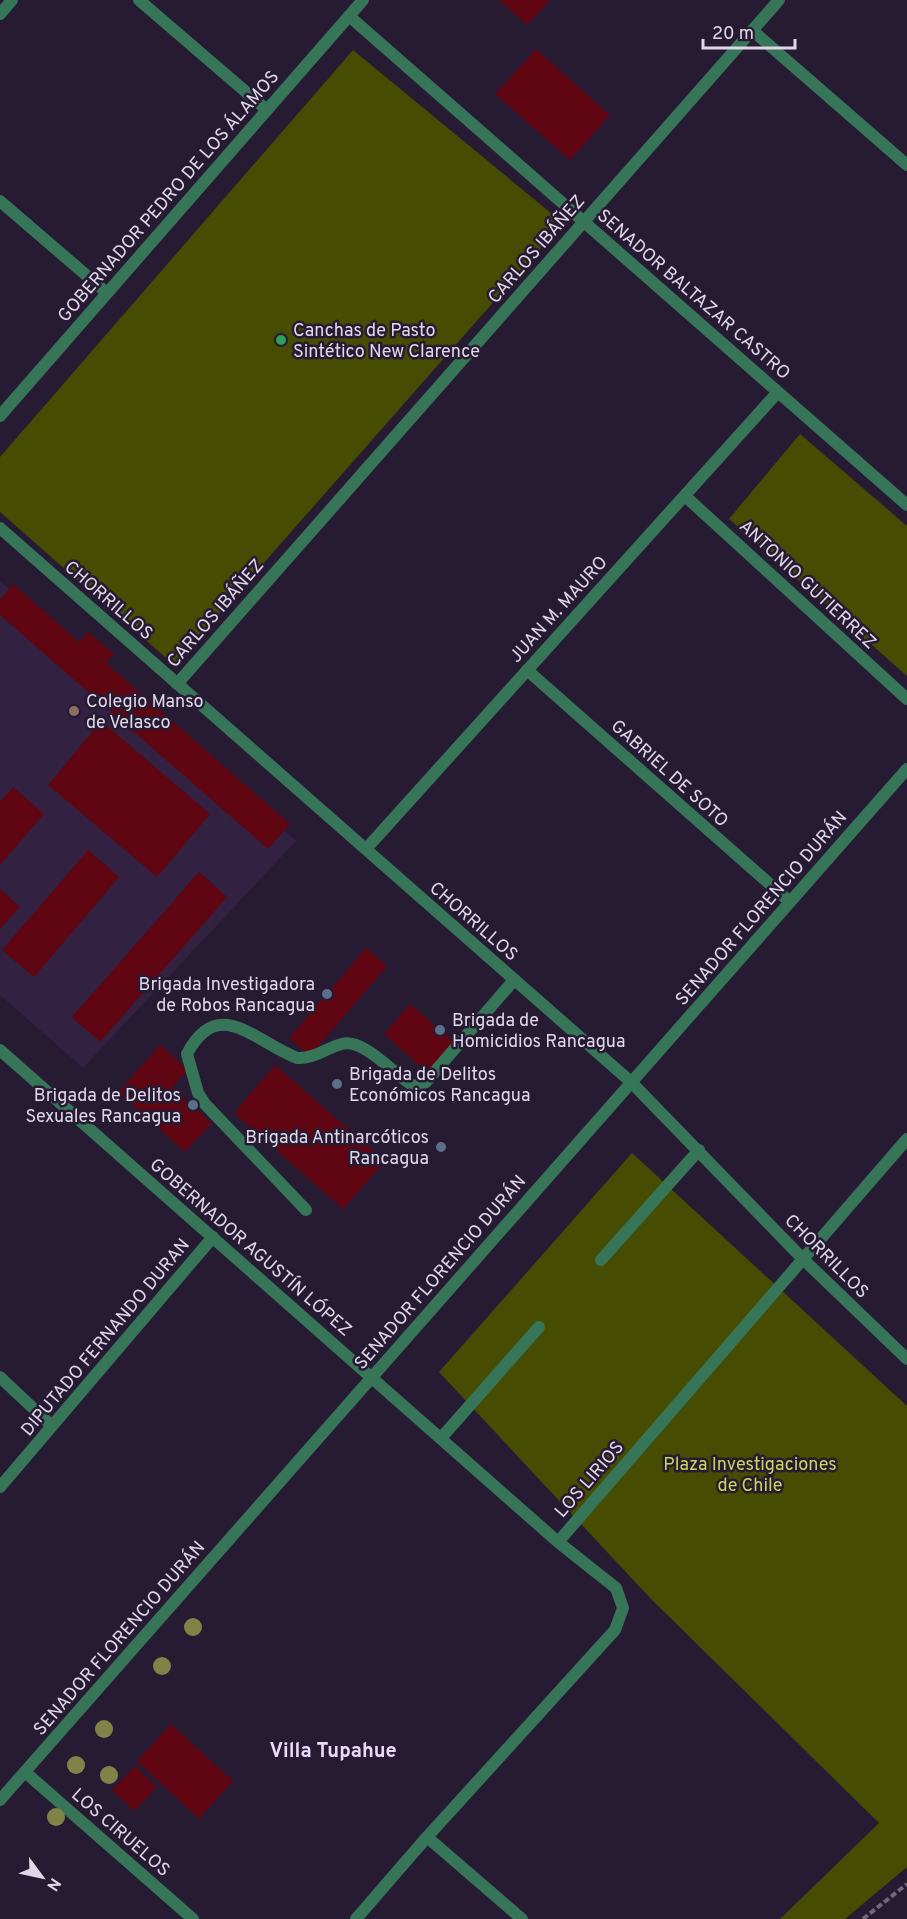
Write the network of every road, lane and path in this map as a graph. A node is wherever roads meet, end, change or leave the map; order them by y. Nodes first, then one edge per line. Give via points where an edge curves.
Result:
1 (12, 0) edge
2 (139, 0) edge
3 (363, 0) edge
4 (779, 0) edge
5 (0, 14) edge
6 (349, 16) junction
7 (753, 31) junction
8 (267, 110) junction
9 (907, 165) edge
10 (0, 201) edge
11 (584, 222) junction
12 (108, 293) junction
13 (778, 392) junction
14 (0, 416) edge
15 (685, 496) junction
16 (907, 505) edge
17 (0, 528) edge
18 (527, 670) junction
19 (177, 684) junction
20 (907, 699) edge
21 (907, 769) edge
22 (366, 849) junction
23 (790, 902) junction
24 (514, 980) junction
25 (0, 1050) edge
26 (631, 1082) junction
27 (907, 1139) edge
28 (699, 1150) junction
29 (306, 1210) dead end
30 (213, 1238) junction
31 (803, 1259) junction
32 (601, 1260) dead end
33 (538, 1327) dead end
34 (907, 1359) edge
35 (0, 1377) edge
36 (371, 1377) junction
37 (52, 1426) junction
38 (441, 1438) junction
39 (0, 1488) edge
40 (558, 1542) junction
41 (25, 1772) junction
42 (0, 1800) edge
43 (427, 1837) junction
44 (907, 1884) edge
45 (193, 1919) edge
46 (356, 1919) edge
47 (522, 1919) edge
48 (863, 1919) edge

1 - 5 street
2 - 8 street
3 - 6 street, GOBERNADOR PEDRO DE LOS ÁLAMOS
4 - 7 street, CARLOS IBÁÑEZ
6 - 8 street, GOBERNADOR PEDRO DE LOS ÁLAMOS
6 - 11 street, SENADOR BALTAZAR CASTRO
7 - 9 street
7 - 11 street, CARLOS IBÁÑEZ
8 - 12 street, GOBERNADOR PEDRO DE LOS ÁLAMOS
10 - 12 street
11 - 13 street, SENADOR BALTAZAR CASTRO
11 - 19 street, CARLOS IBÁÑEZ
12 - 14 street, GOBERNADOR PEDRO DE LOS ÁLAMOS
13 - 15 street, JUAN M. MAURO
13 - 16 street, SENADOR BALTAZAR CASTRO
15 - 18 street, JUAN M. MAURO
15 - 20 street, ANTONIO GUTIERREZ
17 - 19 street, CHORRILLOS
18 - 22 street, JUAN M. MAURO
18 - 23 street, GABRIEL DE SOTO
19 - 22 street, CHORRILLOS
21 - 23 street, SENADOR FLORENCIO DURÁN
22 - 24 street, CHORRILLOS
23 - 26 street, SENADOR FLORENCIO DURÁN
24 - 26 street, CHORRILLOS
24 - 29 street via 426,1082 414,1086 362,1046 351,1042 307,1059 220,1023 195,1039 187,1054 198,1093
25 - 30 street, GOBERNADOR AGUSTÍN LÓPEZ
26 - 28 street, CHORRILLOS
26 - 36 street, SENADOR FLORENCIO DURÁN
27 - 31 street, LOS LIRIOS
28 - 31 street, CHORRILLOS
28 - 32 street
30 - 36 street, GOBERNADOR AGUSTÍN LÓPEZ
30 - 37 street, DIPUTADO FERNANDO DURAN
31 - 34 street, CHORRILLOS
31 - 40 street, LOS LIRIOS
33 - 38 street
35 - 37 street
36 - 38 street, GOBERNADOR AGUSTÍN LÓPEZ
36 - 41 street, SENADOR FLORENCIO DURÁN
37 - 39 street, DIPUTADO FERNANDO DURAN
38 - 40 street, GOBERNADOR AGUSTÍN LÓPEZ
40 - 43 street, LOS LIRIOS via 616,1588 623,1608 615,1630
41 - 42 street, SENADOR FLORENCIO DURÁN
41 - 45 street, LOS CIRUELOS
43 - 46 street, LOS LIRIOS
43 - 47 street
44 - 48 path

